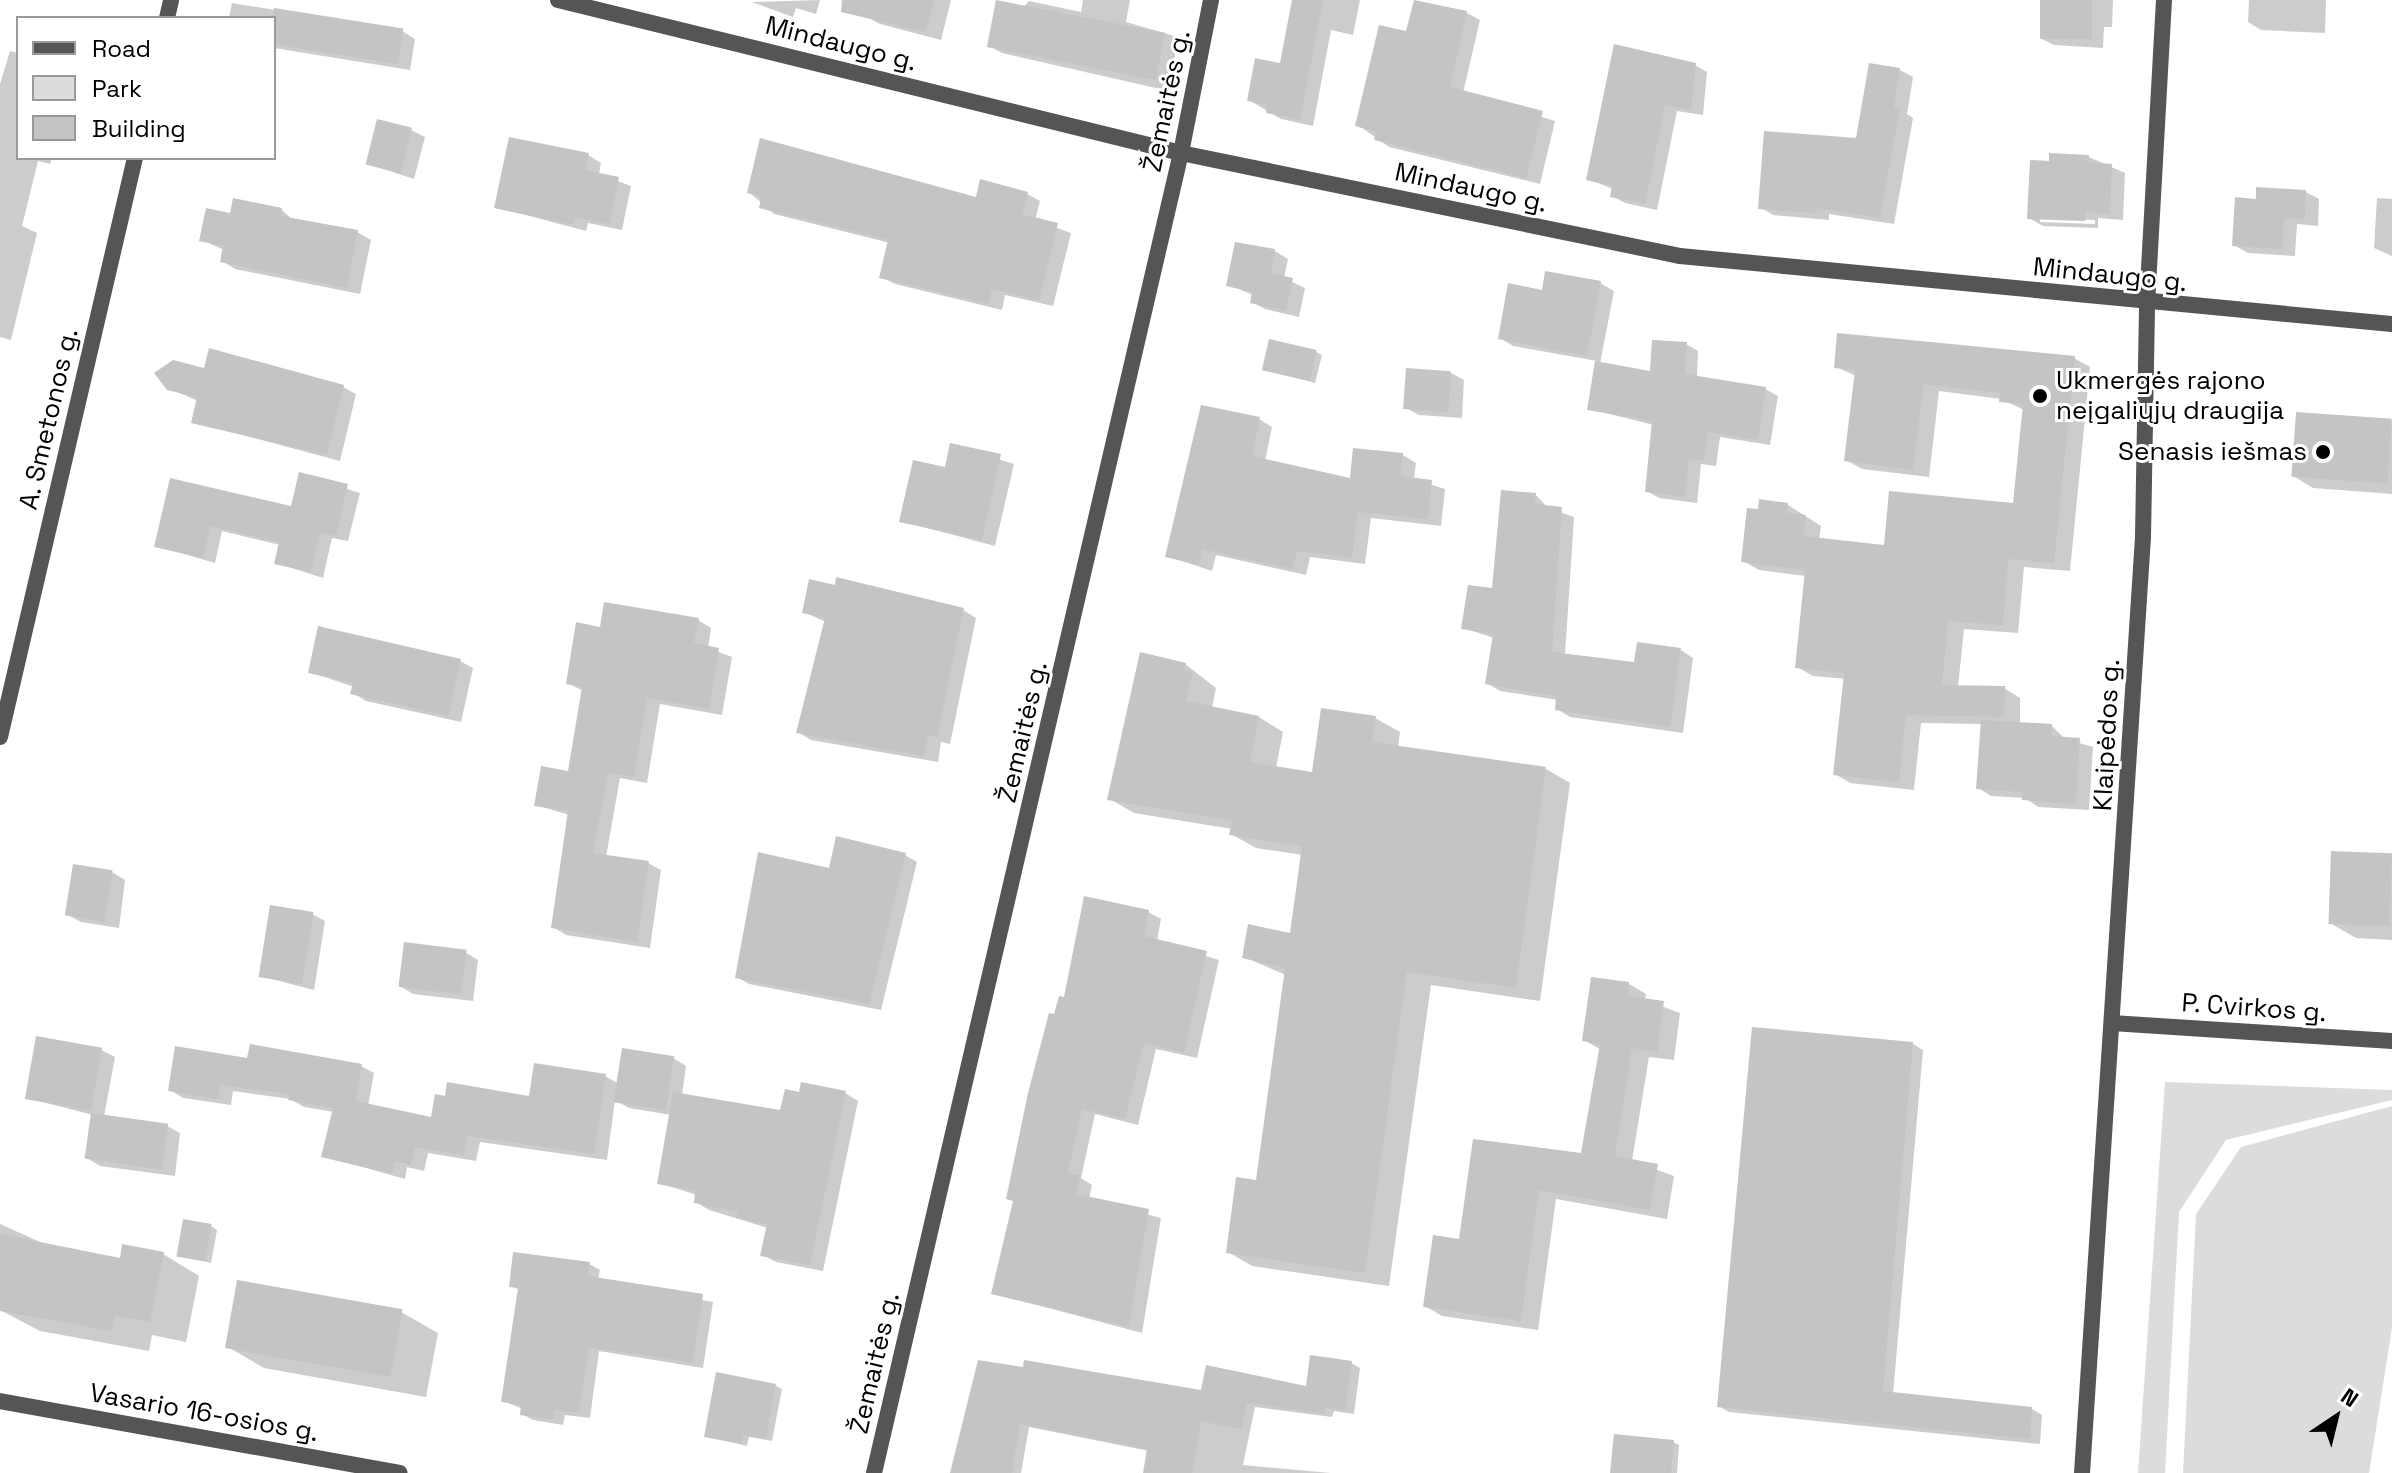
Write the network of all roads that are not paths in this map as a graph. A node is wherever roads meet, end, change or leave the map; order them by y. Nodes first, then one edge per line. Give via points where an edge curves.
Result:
1 (558, 0) edge
2 (1211, 0) edge
3 (2164, 0) edge
4 (1181, 153) junction
5 (135, 160) edge
6 (2147, 304) junction
7 (2392, 324) edge
8 (0, 737) edge
9 (2112, 1023) junction
10 (2392, 1041) edge
11 (0, 1401) edge
12 (400, 1473) edge
13 (874, 1473) edge
14 (2082, 1473) edge

1 - 4 street, Mindaugo g.
2 - 4 street, Žemaitės g.
3 - 6 street, Klaipėdos g.
4 - 6 street, Mindaugo g. via 1680,256
4 - 13 street, Žemaitės g.
5 - 8 street, A. Smetonos g.
6 - 7 street, Mindaugo g.
6 - 9 street, Klaipėdos g. via 2143,537
9 - 10 street, P. Cvirkos g.
9 - 14 street, Klaipėdos g.
11 - 12 street, Vasario 16-osios g.

